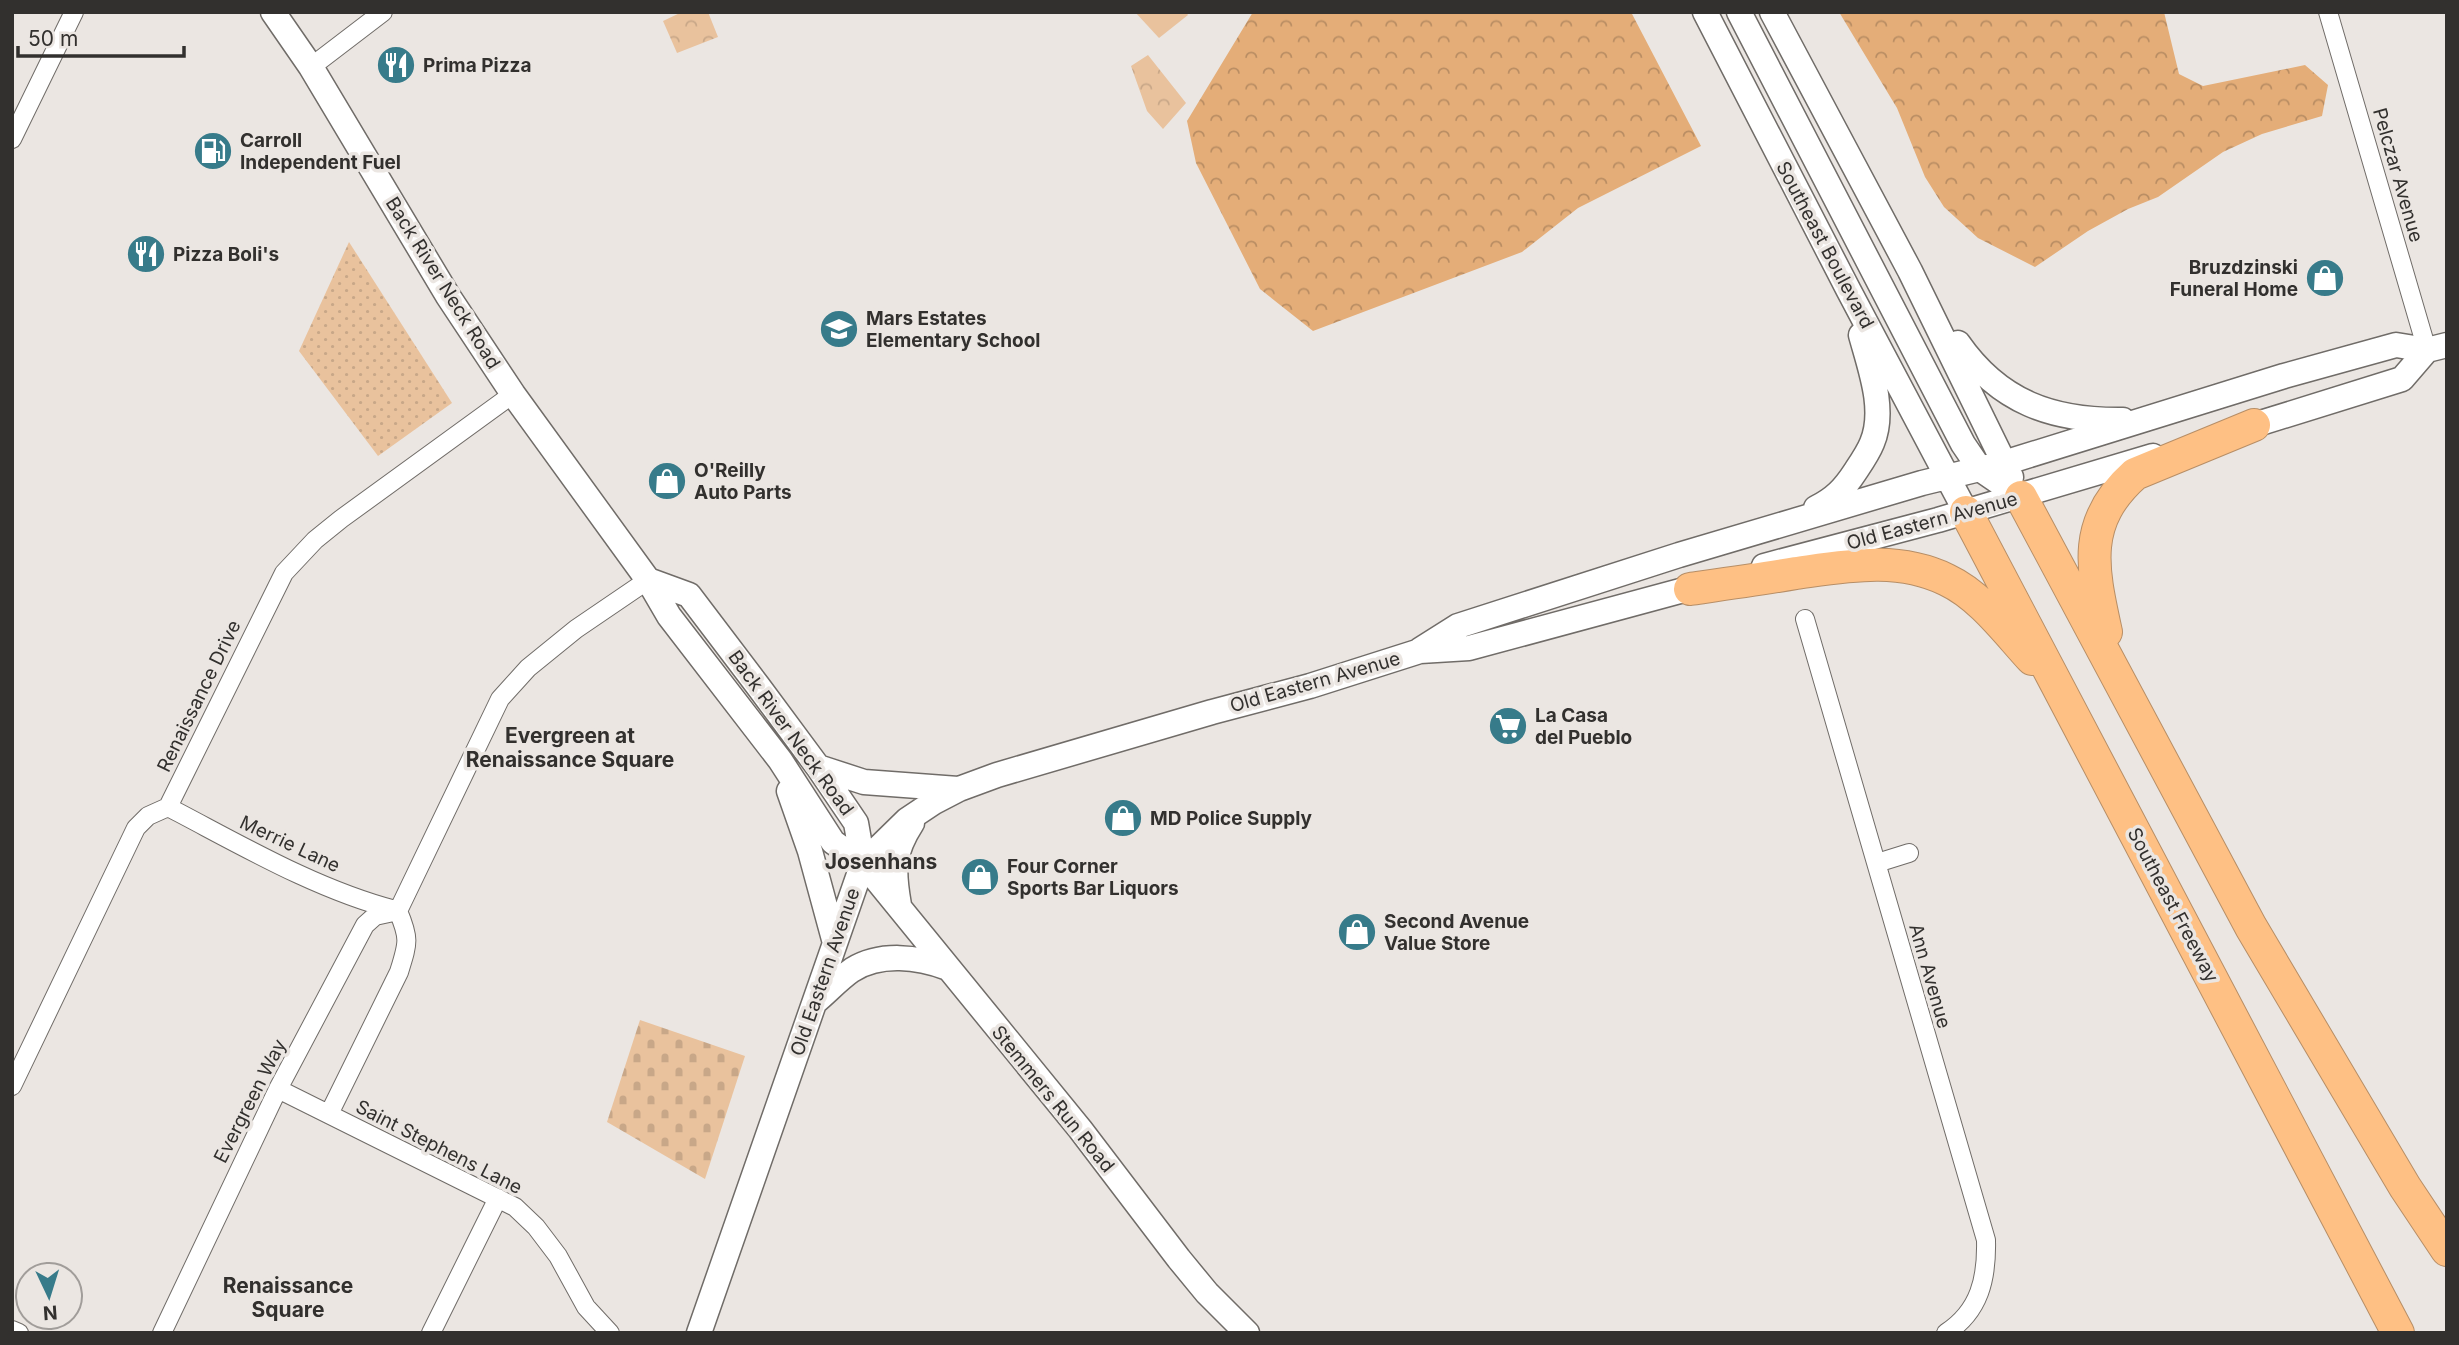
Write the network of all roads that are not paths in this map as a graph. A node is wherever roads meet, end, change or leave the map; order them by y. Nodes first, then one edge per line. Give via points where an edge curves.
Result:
1 (74, 12) edge
2 (273, 12) edge
3 (383, 12) edge
4 (1705, 12) edge
5 (1739, 12) edge
6 (1772, 12) edge
7 (2328, 12) edge
8 (311, 67) junction
9 (12, 139) edge
10 (1910, 271) junction
11 (1849, 291) junction
12 (2437, 348) edge
13 (513, 394) junction
14 (2161, 414) junction
15 (2254, 425) junction
16 (2004, 463) junction
17 (1980, 469) junction
18 (1948, 477) junction
19 (2021, 497) junction
20 (1966, 512) junction
21 (1774, 528) junction
22 (648, 580) junction
23 (1690, 589) junction
24 (1805, 620) dead end
25 (1420, 651) junction
26 (2114, 667) junction
27 (2063, 694) junction
28 (780, 760) junction
29 (818, 767) junction
30 (959, 789) junction
31 (168, 807) junction
32 (920, 812) junction
33 (1909, 853) dead end
34 (863, 863) junction
35 (1877, 863) junction
36 (900, 909) junction
37 (398, 911) junction
38 (835, 943) junction
39 (948, 968) junction
40 (814, 1003) junction
41 (12, 1086) edge
42 (278, 1089) junction
43 (329, 1114) junction
44 (498, 1198) junction
45 (2447, 1250) edge
46 (12, 1330) edge
47 (19, 1333) edge
48 (162, 1333) edge
49 (431, 1333) edge
50 (610, 1333) edge
51 (699, 1333) edge
52 (1247, 1333) edge
53 (1946, 1333) edge
54 (2398, 1333) edge

1 - 9 street
2 - 8 street, Back River Neck Road
3 - 8 street
4 - 11 street, Southeast Boulevard
5 - 17 street
6 - 10 street
7 - 12 street, Pelczar Avenue
8 - 13 street, Back River Neck Road via 448,296
10 - 14 street via 1974,365 2013,396 2069,417 2115,420
10 - 16 street
11 - 18 street, Southeast Boulevard
11 - 21 street via 1874,383 1877,419 1872,442 1834,499
12 - 14 street, Old Eastern Avenue via 2396,345
12 - 15 street, Old Eastern Avenue via 2402,379
13 - 22 street, Back River Neck Road
13 - 31 street, Renaissance Drive via 341,519 284,573
14 - 16 street, Old Eastern Avenue
15 - 19 street, Old Eastern Avenue
15 - 26 highway via 2135,474 2110,500 2097,529 2093,564
16 - 17 street, Old Eastern Avenue
16 - 19 street
17 - 18 street, Old Eastern Avenue
17 - 19 street
18 - 20 street, Southeast Freeway
18 - 21 street, Old Eastern Avenue
19 - 20 street, Old Eastern Avenue
19 - 26 highway
20 - 23 street, Old Eastern Avenue
20 - 27 highway, Southeast Freeway
21 - 25 street, Old Eastern Avenue via 1458,626
22 - 28 street, Back River Neck Road via 668,616
22 - 29 street, Back River Neck Road via 689,595
22 - 37 street via 576,629 528,668 500,699
23 - 25 street, Old Eastern Avenue via 1469,648
23 - 27 highway via 1853,565 1914,567 1971,595
24 - 35 street, Ann Avenue
25 - 30 street, Old Eastern Avenue
26 - 45 highway via 2251,927
27 - 54 highway, Southeast Freeway
28 - 34 street, Back River Neck Road via 833,842
28 - 38 street
29 - 30 street via 864,782
29 - 34 street, Back River Neck Road via 856,823
30 - 32 street, Old Eastern Avenue
31 - 37 street, Merrie Lane via 284,867 367,903
31 - 41 street via 136,828
32 - 34 street, Old Eastern Avenue
32 - 36 street via 896,856
33 - 35 street
34 - 36 street, Stemmers Run Road
34 - 38 street, Old Eastern Avenue
35 - 53 street, Ann Avenue via 1986,1240 1987,1267 1975,1302
36 - 39 street, Stemmers Run Road
37 - 42 street, Evergreen Way via 375,916 365,925
37 - 43 street via 408,934 407,948
38 - 40 street, Old Eastern Avenue
39 - 40 street via 929,961 876,960 853,970
39 - 52 street, Stemmers Run Road via 1179,1259
40 - 51 street, Old Eastern Avenue
42 - 43 street, Saint Stephens Lane
42 - 48 street, Evergreen Way
43 - 44 street, Saint Stephens Lane
44 - 49 street
44 - 50 street, Saint Stephens Lane via 536,1227 586,1307
46 - 47 street

